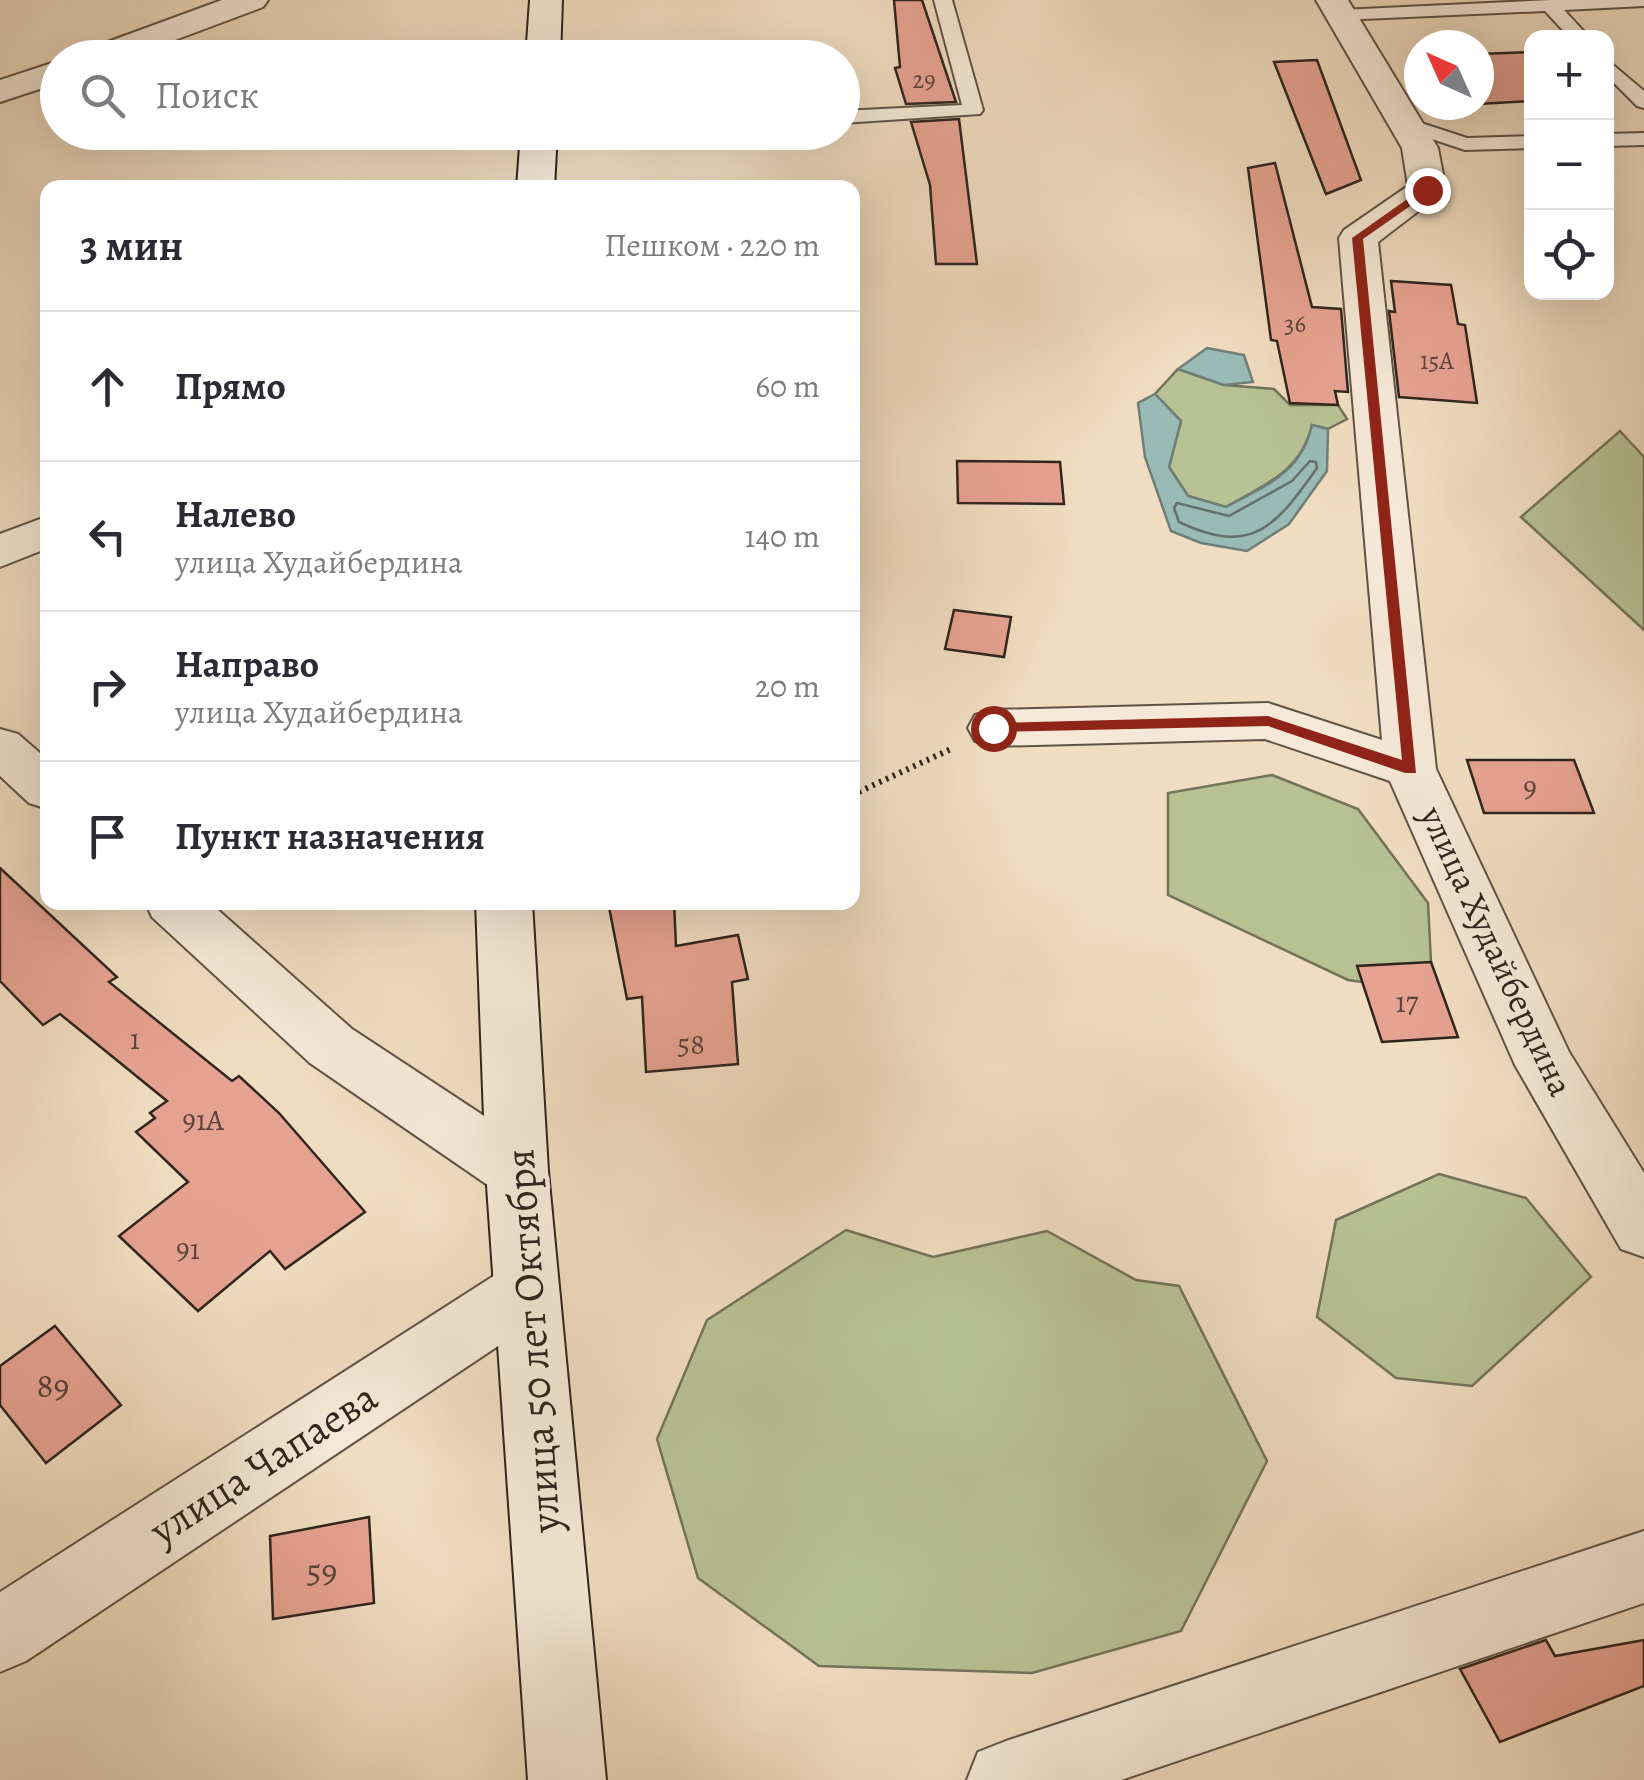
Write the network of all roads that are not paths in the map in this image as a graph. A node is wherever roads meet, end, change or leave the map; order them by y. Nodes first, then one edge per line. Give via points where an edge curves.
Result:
1 (252, 0) edge
2 (546, 0) edge
3 (943, 0) edge
4 (1644, 1) edge
5 (1490, 5) edge
6 (1552, 7) junction
7 (1336, 8) edge
8 (1574, 30) edge
9 (144, 40) edge
10 (544, 40) edge
11 (1614, 72) edge
12 (40, 78) edge
13 (0, 92) edge
14 (1644, 102) edge
15 (860, 116) edge
16 (1406, 124) junction
17 (1644, 139) edge
18 (1614, 140) edge
19 (1524, 142) edge
20 (538, 150) edge
21 (536, 180) edge
22 (40, 534) edge
23 (0, 552) edge
24 (993, 728) road end
25 (0, 747) edge
26 (1410, 769) junction
27 (40, 783) edge
28 (181, 910) edge
29 (504, 910) edge
30 (518, 1171) junction
31 (1644, 1229) edge
32 (526, 1291) junction
33 (1644, 1567) edge
34 (0, 1635) edge
35 (566, 1780) edge
36 (1006, 1780) edge

1 - 9 street
2 - 10 street
3 - 15 lane via 973,110
4 - 6 lane
5 - 6 lane
5 - 7 lane
6 - 8 lane
7 - 16 street, улица Худайбердина
11 - 14 lane
12 - 13 street
16 - 19 lane via 1465,144
16 - 26 street, улица Худайбердина via 1420,148 1427,190 1358,238
17 - 18 lane
20 - 21 street
22 - 23 street
24 - 26 street via 1268,721
25 - 27 street
26 - 31 street, улица Худайбердина via 1546,1065
28 - 30 street via 331,1046
29 - 30 street, улица 50 лет Октября
30 - 32 street, улица 50 лет Октября
32 - 34 street, улица Чапаева
32 - 35 street, улица 50 лет Октября
33 - 36 street

